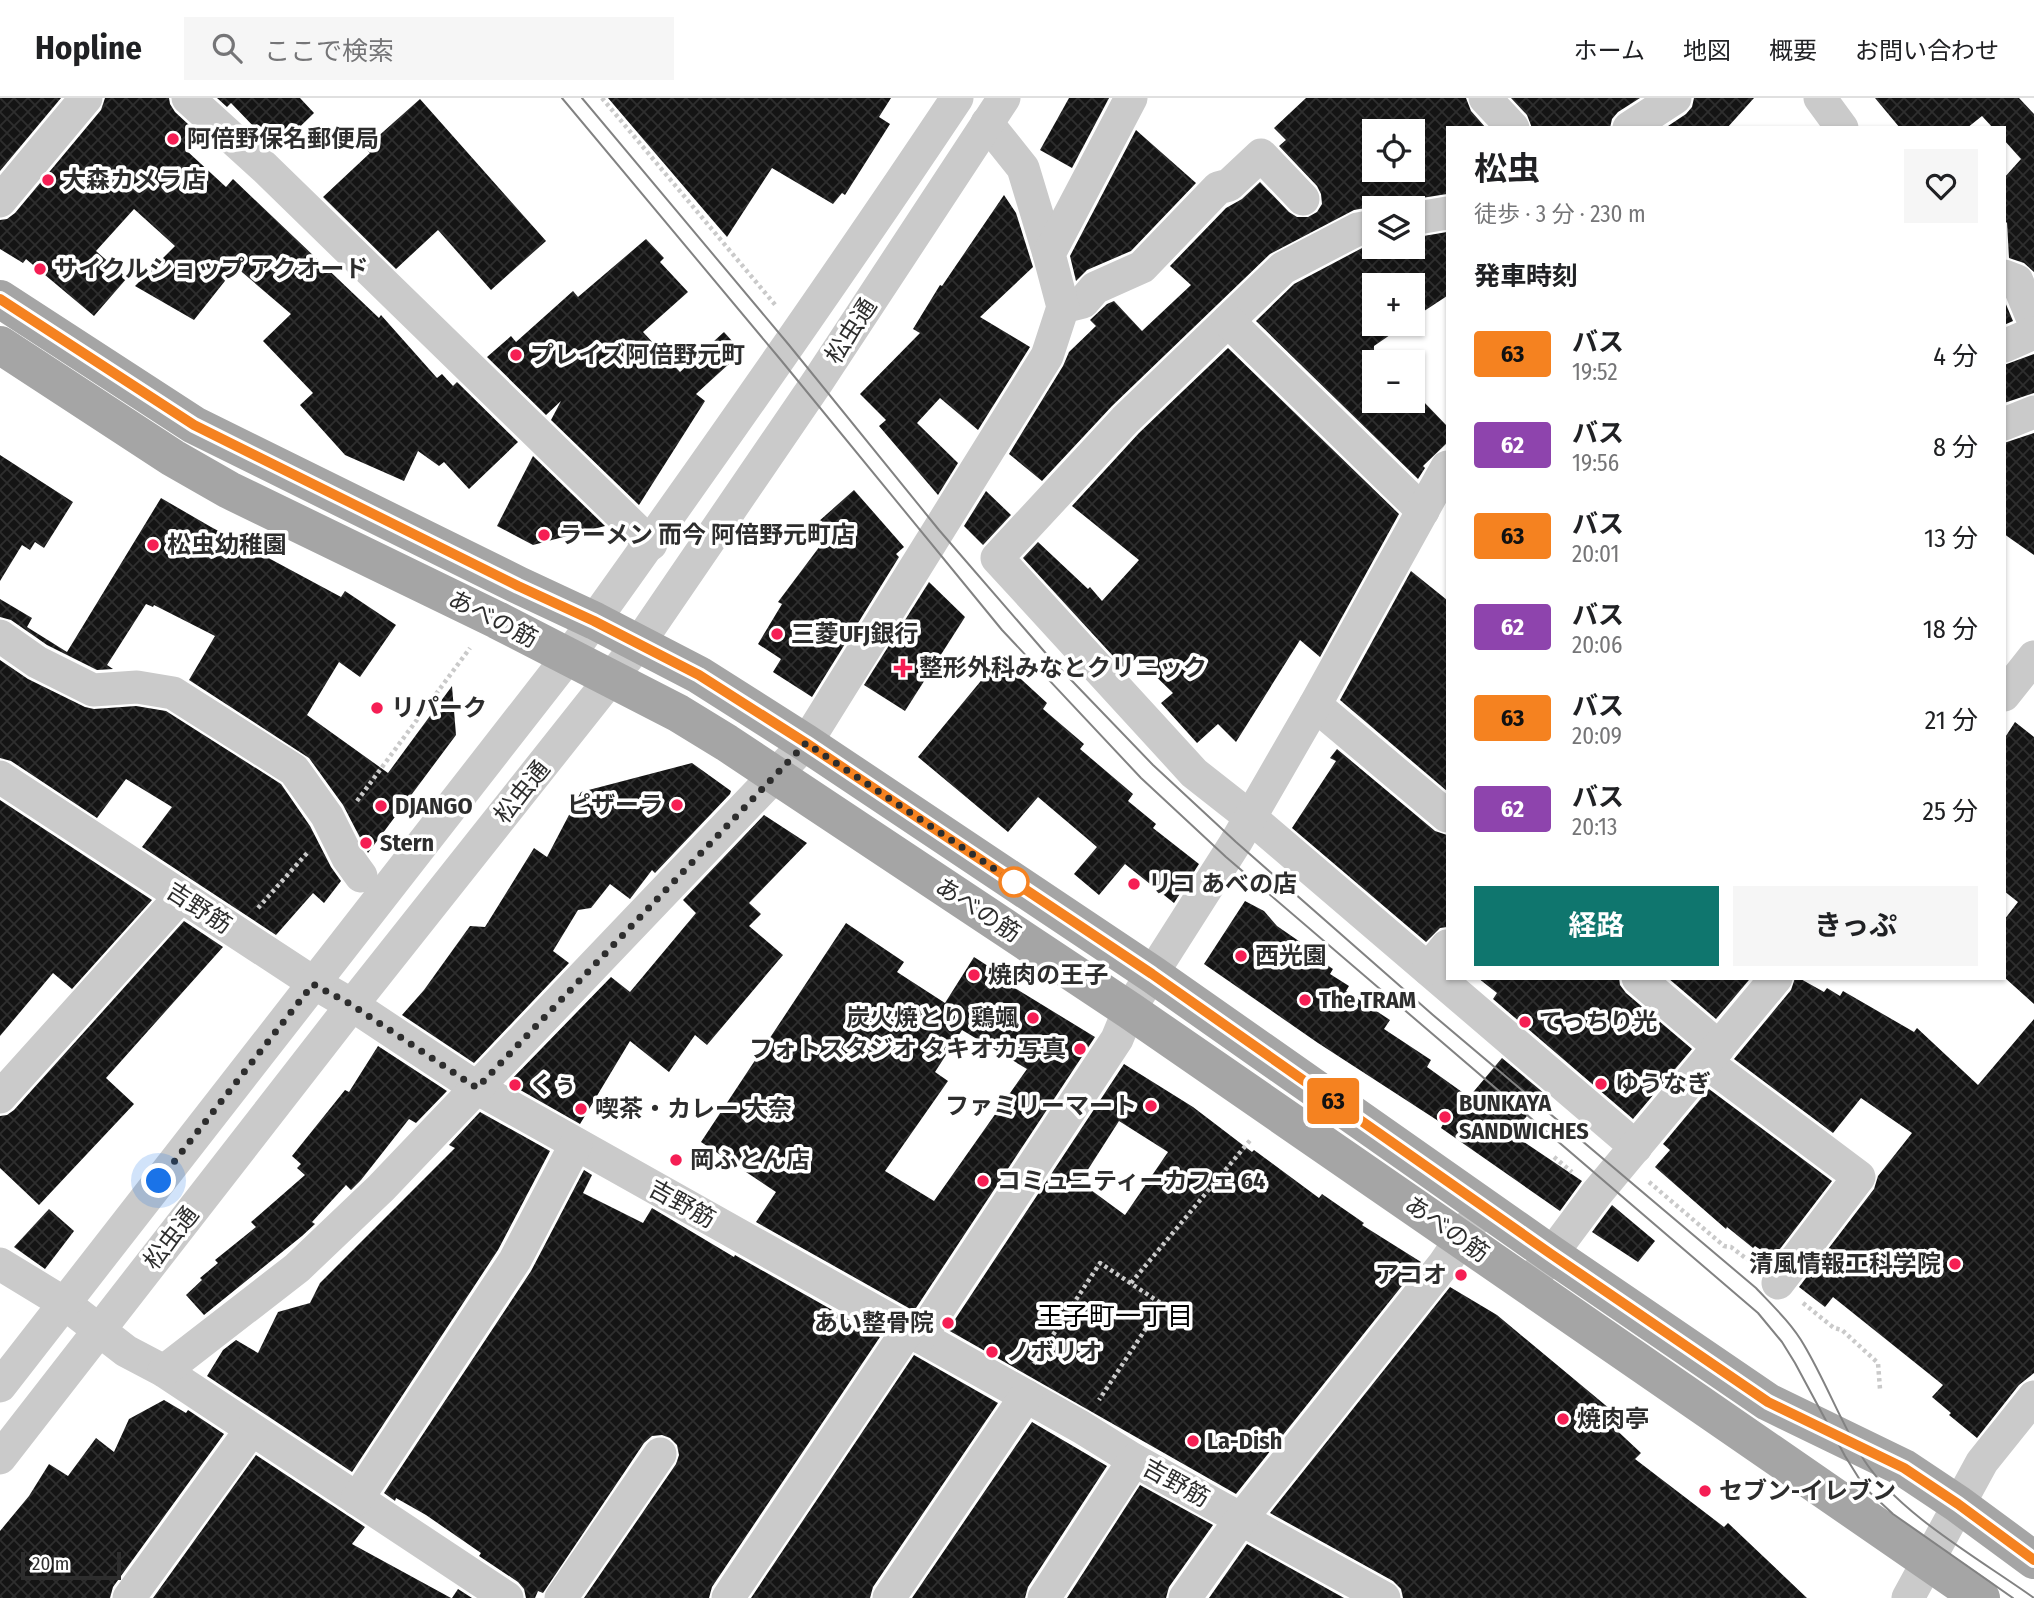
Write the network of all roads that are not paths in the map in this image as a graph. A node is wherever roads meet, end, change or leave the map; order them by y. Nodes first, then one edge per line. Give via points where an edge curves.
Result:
1 (86, 98) edge
2 (188, 98) edge
3 (957, 98) edge
4 (1130, 98) edge
5 (1485, 98) edge
6 (1675, 98) edge
7 (1820, 98) edge
8 (995, 111) edge
9 (1511, 126) edge
10 (1632, 126) edge
11 (1841, 126) edge
12 (1303, 199) dead end
13 (0, 201) edge
14 (1446, 213) edge
15 (1425, 217) edge
16 (1362, 228) edge
17 (1049, 254) junction
18 (2006, 277) edge
19 (0, 299) edge
20 (1063, 307) junction
21 (1227, 321) junction
22 (2034, 322) edge
23 (2034, 333) edge
24 (0, 345) edge
25 (2006, 345) edge
26 (2034, 412) edge
27 (2006, 423) edge
28 (1446, 469) edge
29 (1423, 511) junction
30 (651, 544) junction
31 (594, 621) junction
32 (0, 636) edge
33 (639, 643) junction
34 (568, 657) junction
35 (2034, 657) edge
36 (612, 680) junction
37 (2006, 692) edge
38 (1315, 705) junction
39 (806, 743) junction
40 (775, 776) junction
41 (1, 779) edge
42 (1446, 815) edge
43 (1250, 817) junction
44 (361, 876) dead end
45 (181, 896) junction
46 (1437, 958) edge
47 (1152, 974) junction
48 (1459, 980) edge
49 (1640, 980) edge
50 (1774, 980) edge
51 (313, 984) junction
52 (352, 1005) junction
53 (1129, 1010) junction
54 (1713, 1055) junction
55 (477, 1088) junction
56 (0, 1097) edge
57 (576, 1144) junction
58 (1630, 1154) junction
59 (1483, 1206) junction
60 (1461, 1239) junction
61 (1551, 1254) junction
62 (1, 1265) edge
63 (1778, 1283) dead end
64 (1528, 1285) junction
65 (64, 1303) junction
66 (99, 1330) junction
67 (914, 1334) junction
68 (164, 1371) junction
69 (0, 1385) edge
70 (1021, 1394) junction
71 (2034, 1397) edge
72 (251, 1430) junction
73 (660, 1454) dead end
74 (0, 1458) edge
75 (1133, 1460) junction
76 (357, 1499) junction
77 (1958, 1504) junction
78 (1241, 1518) junction
79 (2034, 1560) edge
80 (1929, 1562) junction
81 (501, 1597) edge
82 (1379, 1597) edge
83 (129, 1598) edge
84 (561, 1598) edge
85 (728, 1598) edge
86 (889, 1598) edge
87 (1044, 1598) edge
88 (1185, 1598) edge
89 (1908, 1598) edge
90 (1981, 1598) edge

1 - 13 street
2 - 30 street
3 - 30 street, 松虫通
4 - 17 street
5 - 9 street
6 - 10 street
7 - 11 street
8 - 17 street via 1023,168
8 - 33 street, 松虫通
12 - 20 street via 1261,155 1228,186 1217,188 1142,267 1095,288 1083,302
14 - 15 street
16 - 21 street via 1283,268
17 - 20 street
18 - 22 street via 2017,281
19 - 31 main road, あべの筋 via 194,425
20 - 39 street via 1047,356
21 - 29 street
21 - 43 street via 1125,420 997,558 1194,772
23 - 25 street
24 - 34 main road, あべの筋 via 229,490
26 - 27 street
28 - 29 street
29 - 38 street
30 - 31 street, 松虫通
31 - 33 main road, あべの筋
31 - 34 street, 松虫通
32 - 44 street via 37,662 93,690 137,687 173,693 294,770
33 - 36 street, 松虫通
33 - 39 main road, あべの筋
34 - 36 main road, あべの筋
34 - 51 street, 松虫通
35 - 37 street
36 - 40 main road, あべの筋 via 678,713
36 - 52 street, 松虫通
38 - 42 street
38 - 43 street
39 - 40 street
39 - 47 main road, あべの筋
40 - 53 main road, あべの筋
40 - 55 street
41 - 45 street, 吉野筋
43 - 46 street
43 - 47 street
45 - 51 street, 吉野筋
45 - 56 street
47 - 53 street
47 - 59 main road, あべの筋
48 - 58 street
49 - 54 street
50 - 54 street
51 - 52 street, 吉野筋
51 - 65 street, 松虫通
52 - 55 street, 吉野筋
52 - 66 street, 松虫通
53 - 60 main road, あべの筋
53 - 67 street via 1117,1039
54 - 58 street
54 - 63 street via 1859,1177
55 - 57 street, 吉野筋
55 - 68 street via 297,1268
57 - 67 street, 吉野筋
57 - 76 street via 515,1259
58 - 61 street
59 - 60 street
59 - 61 main road, あべの筋
60 - 64 main road, あべの筋
60 - 78 street
61 - 64 street
61 - 77 main road, あべの筋 via 1768,1402 1904,1468
62 - 65 street
64 - 80 main road, あべの筋
65 - 66 street
65 - 69 street, 松虫通
66 - 68 street
66 - 74 street, 松虫通
67 - 70 street, 吉野筋
67 - 85 street
68 - 72 street
70 - 75 street, 吉野筋
70 - 86 street
71 - 77 street via 1982,1462
72 - 76 street
72 - 83 street
73 - 84 street
75 - 78 street, 吉野筋
75 - 87 street
76 - 81 street
77 - 79 main road, あべの筋
77 - 80 street
78 - 82 street, 吉野筋
78 - 88 street
80 - 89 street
80 - 90 main road, あべの筋

